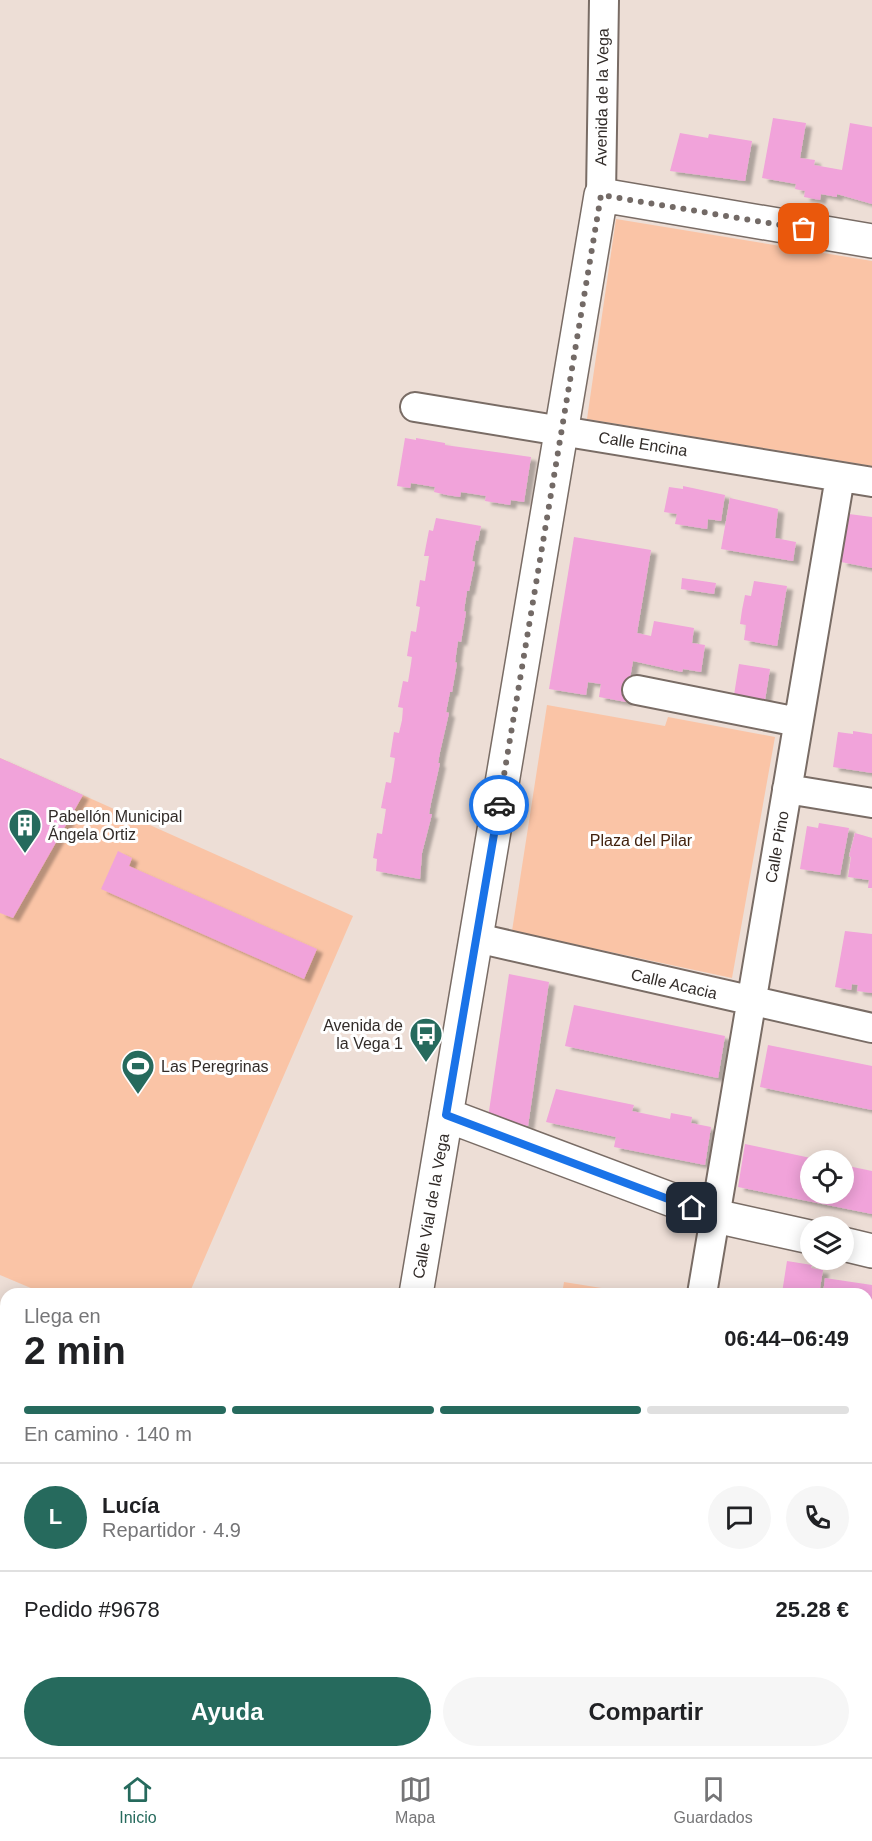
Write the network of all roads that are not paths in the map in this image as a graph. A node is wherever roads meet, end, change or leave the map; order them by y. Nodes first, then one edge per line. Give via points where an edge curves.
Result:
1 (604, 0) edge
2 (601, 195) junction
3 (872, 241) edge
4 (415, 407) dead end
5 (560, 430) junction
6 (840, 477) junction
7 (872, 482) edge
8 (637, 690) dead end
9 (798, 722) junction
10 (787, 789) junction
11 (872, 803) edge
12 (477, 938) junction
13 (751, 1002) junction
14 (872, 1028) edge
15 (446, 1115) junction
16 (715, 1216) junction
17 (800, 1235) edge
18 (854, 1247) edge
19 (872, 1251) edge
20 (417, 1288) edge
21 (703, 1288) edge

1 - 2 street, Avenida de la Vega
2 - 3 street
2 - 5 street, Calle Vial de la Vega
4 - 5 street, Calle Encina
5 - 6 street, Calle Encina
5 - 12 street, Calle Vial de la Vega
6 - 7 street, Calle Encina
6 - 9 street, Calle Pino
8 - 9 street
9 - 10 street, Calle Pino
10 - 11 street
10 - 13 street, Calle Pino
12 - 13 street, Calle Acacia
12 - 15 street, Calle Vial de la Vega
13 - 14 street, Calle Acacia
13 - 16 street, Calle Pino
15 - 16 street
15 - 20 street, Calle Vial de la Vega
16 - 17 street
16 - 21 street, Calle Pino
18 - 19 street

